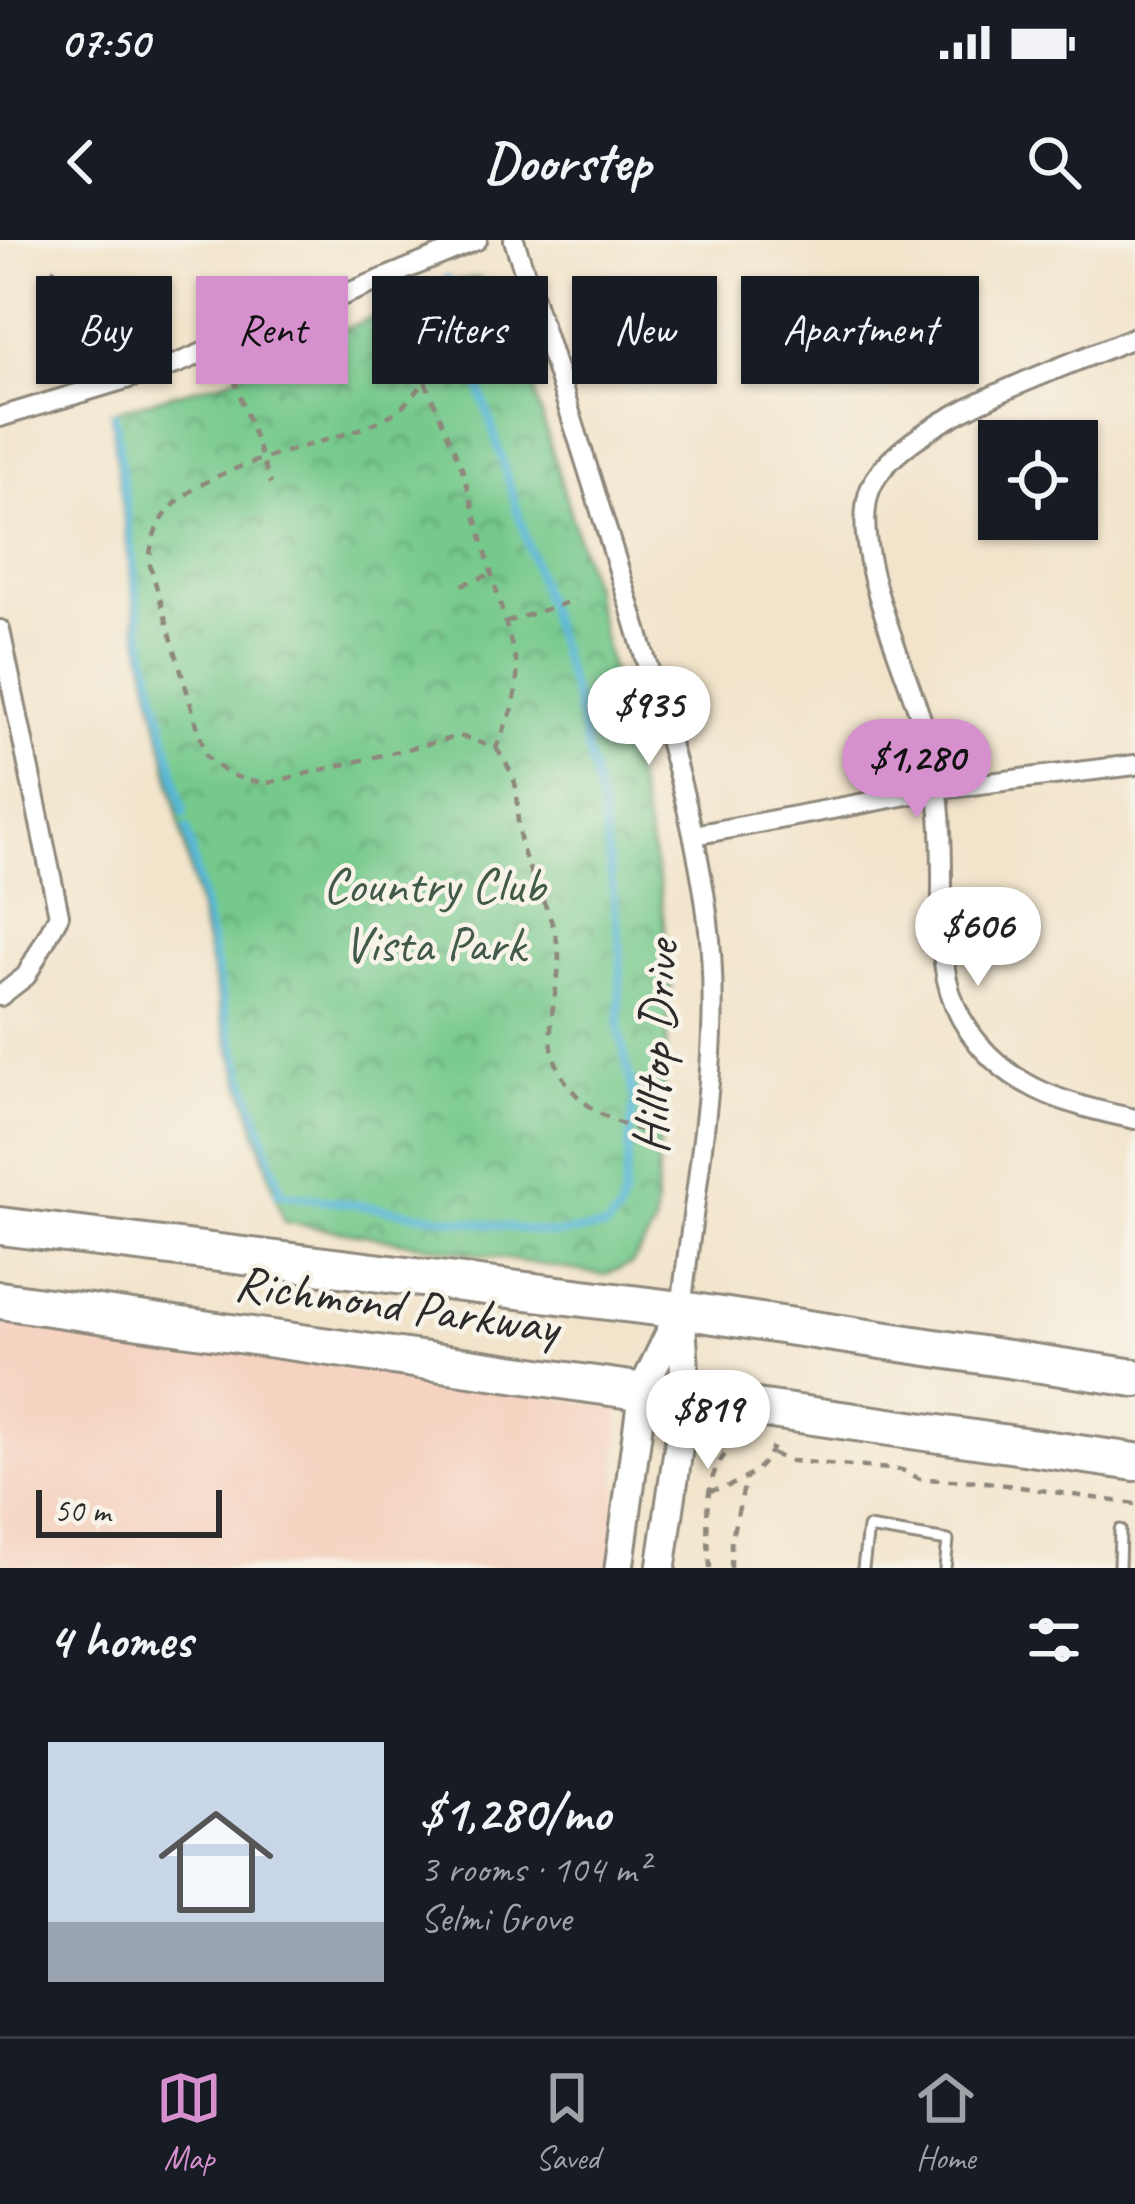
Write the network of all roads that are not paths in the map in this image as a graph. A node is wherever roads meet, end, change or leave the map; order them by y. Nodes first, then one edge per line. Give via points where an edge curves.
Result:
1 (477, 240) edge
2 (514, 240) edge
3 (1135, 337) edge
4 (0, 417) edge
5 (0, 630) edge
6 (1135, 764) edge
7 (939, 789) junction
8 (694, 835) junction
9 (0, 996) edge
10 (1135, 1119) edge
11 (0, 1226) edge
12 (0, 1300) edge
13 (681, 1310) junction
14 (1135, 1378) edge
15 (643, 1389) junction
16 (686, 1395) junction
17 (1135, 1462) edge
18 (1120, 1529) dead end
19 (619, 1568) edge
20 (661, 1568) edge
21 (863, 1568) edge
22 (944, 1568) edge
23 (1119, 1568) edge

1 - 4 street via 157,370
2 - 8 street, Hilltop Drive
3 - 7 street via 931,425 895,452 872,484 862,516 868,556
5 - 9 street via 59,915 26,976
6 - 7 street
7 - 8 street
7 - 10 street via 942,951 963,1021 1018,1082
8 - 13 street, Hilltop Drive via 709,923 713,1025
11 - 13 highway, Richmond Parkway
12 - 15 highway, Richmond Parkway
13 - 14 highway, Richmond Parkway
13 - 15 main road, Hilltop Drive
13 - 16 main road, Hilltop Drive
15 - 16 highway, Richmond Parkway
15 - 19 main road, Hilltop Drive
16 - 17 highway, Richmond Parkway
16 - 20 main road, Hilltop Drive
18 - 23 lane
21 - 22 lane via 868,1528 949,1541

